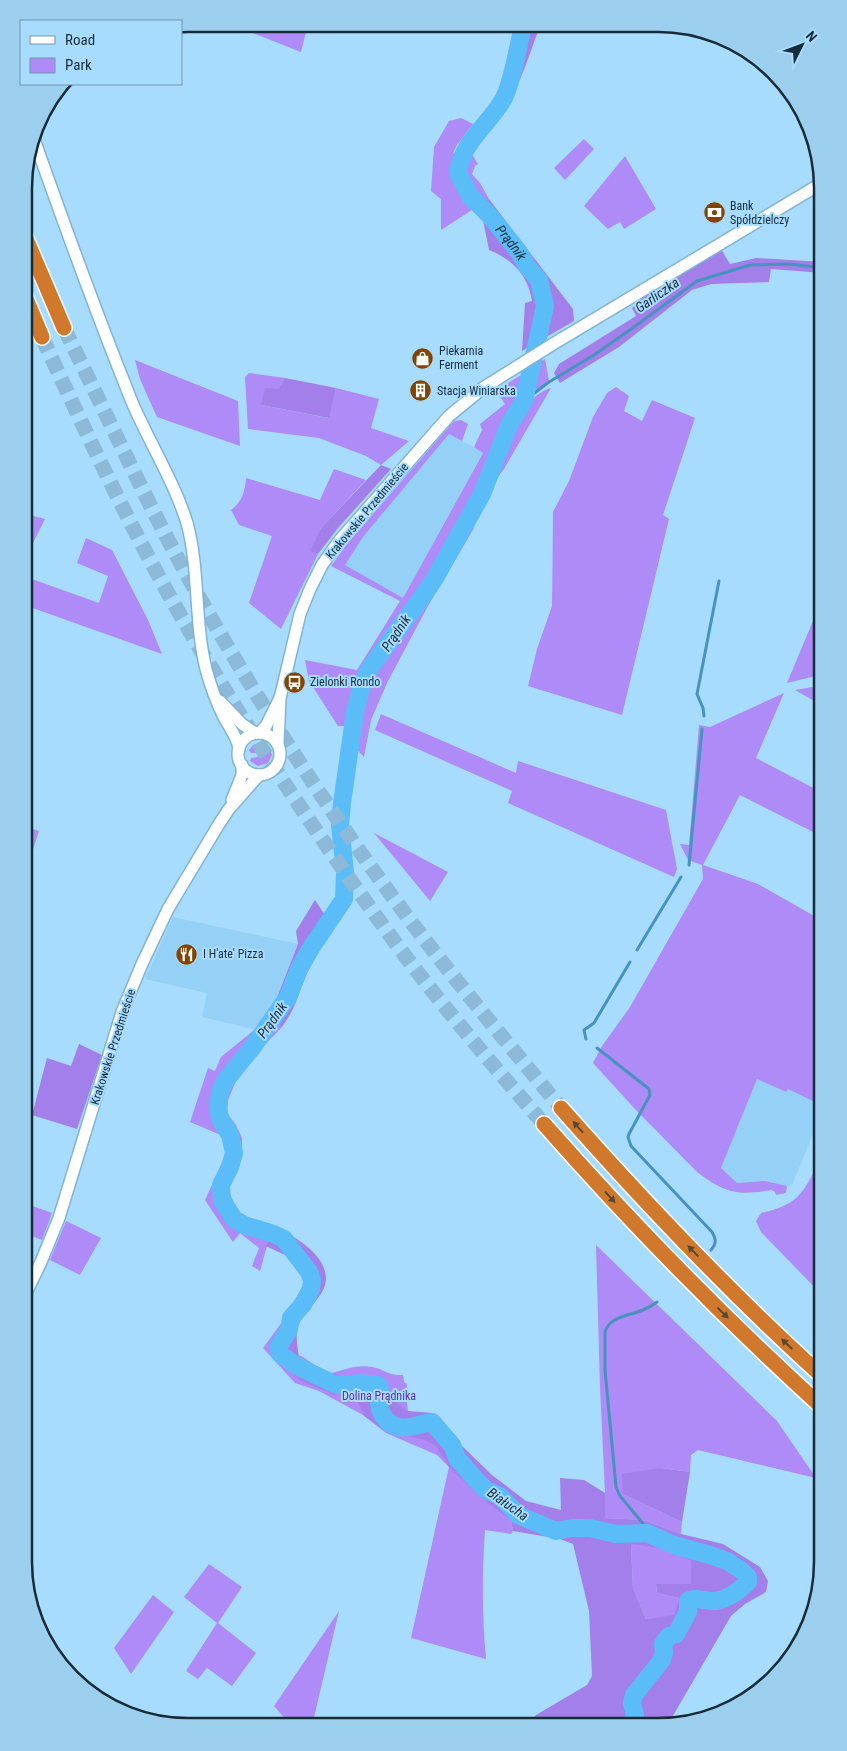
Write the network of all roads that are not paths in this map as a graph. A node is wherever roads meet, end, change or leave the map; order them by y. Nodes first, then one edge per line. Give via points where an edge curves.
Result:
1 (38, 149) edge
2 (814, 188) edge
3 (33, 255) edge
4 (33, 315) edge
5 (64, 328) tunnel mouth
6 (42, 337) tunnel mouth
7 (216, 696) junction
8 (280, 698) junction
9 (257, 733) junction
10 (278, 744) junction
11 (239, 749) junction
12 (242, 766) junction
13 (259, 775) junction
14 (229, 809) junction
15 (561, 1108) tunnel mouth
16 (544, 1124) tunnel mouth
17 (32, 1281) edge
18 (814, 1368) edge
19 (814, 1399) edge

1 - 7 main road via 105,334 186,521 196,566 204,656
2 - 8 main road, Krakowskie Przedmieście via 553,344 477,392 448,416 329,554 315,577 300,614
3 - 5 highway
4 - 6 highway
7 - 9 main road via 242,724
7 - 11 main road
8 - 9 main road, Krakowskie Przedmieście via 266,726
8 - 10 main road, Krakowskie Przedmieście
9 - 10 main road via 272,737
9 - 11 main road via 245,739
10 - 13 main road via 281,754 278,765 269,773
11 - 12 main road
12 - 13 main road
12 - 14 main road, Krakowskie Przedmieście via 242,775
13 - 14 main road, Krakowskie Przedmieście
14 - 17 main road, Krakowskie Przedmieście via 168,909 142,964 121,1015 59,1218
18 -> 15 highway via 698,1258
16 -> 19 highway via 676,1267

